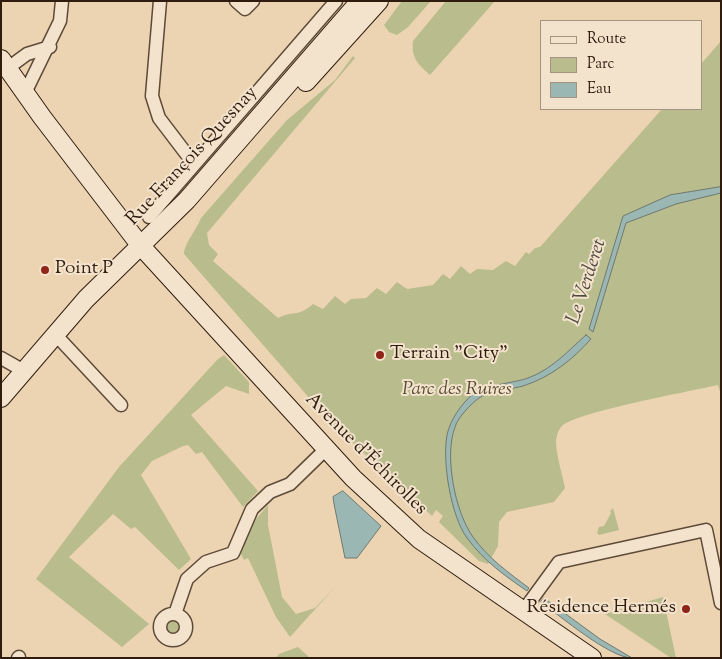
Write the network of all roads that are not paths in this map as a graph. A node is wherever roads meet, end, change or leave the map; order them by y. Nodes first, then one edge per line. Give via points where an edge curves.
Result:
1 (62, 1) edge
2 (160, 1) edge
3 (236, 1) edge
4 (253, 1) edge
5 (336, 1) edge
6 (360, 1) edge
7 (379, 1) edge
8 (50, 47) junction
9 (5, 63) edge
10 (26, 93) junction
11 (194, 164) junction
12 (149, 217) dead end
13 (140, 245) junction
14 (56, 334) junction
15 (1, 358) edge
16 (24, 371) junction
17 (1, 398) edge
18 (121, 405) dead end
19 (326, 449) junction
20 (721, 603) edge
21 (527, 606) junction
22 (175, 614) dead end
23 (592, 658) edge

1 - 8 street via 60,21
2 - 11 street via 152,96 159,118
3 - 4 street via 245,8
5 - 11 street
6 - 13 street, Rue François Quesnay via 188,200
7 - 13 street, Rue François Quesnay via 196,202
8 - 9 street
8 - 10 street
9 - 10 street, Avenue d'Échirolles
10 - 13 street, Avenue d'Échirolles
11 - 12 street
13 - 14 street
13 - 19 street, Avenue d'Échirolles
14 - 16 street
14 - 18 street
15 - 16 street
16 - 17 street
19 - 21 street, Avenue d'Échirolles via 419,539
19 - 22 street via 290,484 270,492 252,509 233,553 206,562 187,579
20 - 21 street via 706,530 559,562
21 - 23 street, Avenue d'Échirolles

